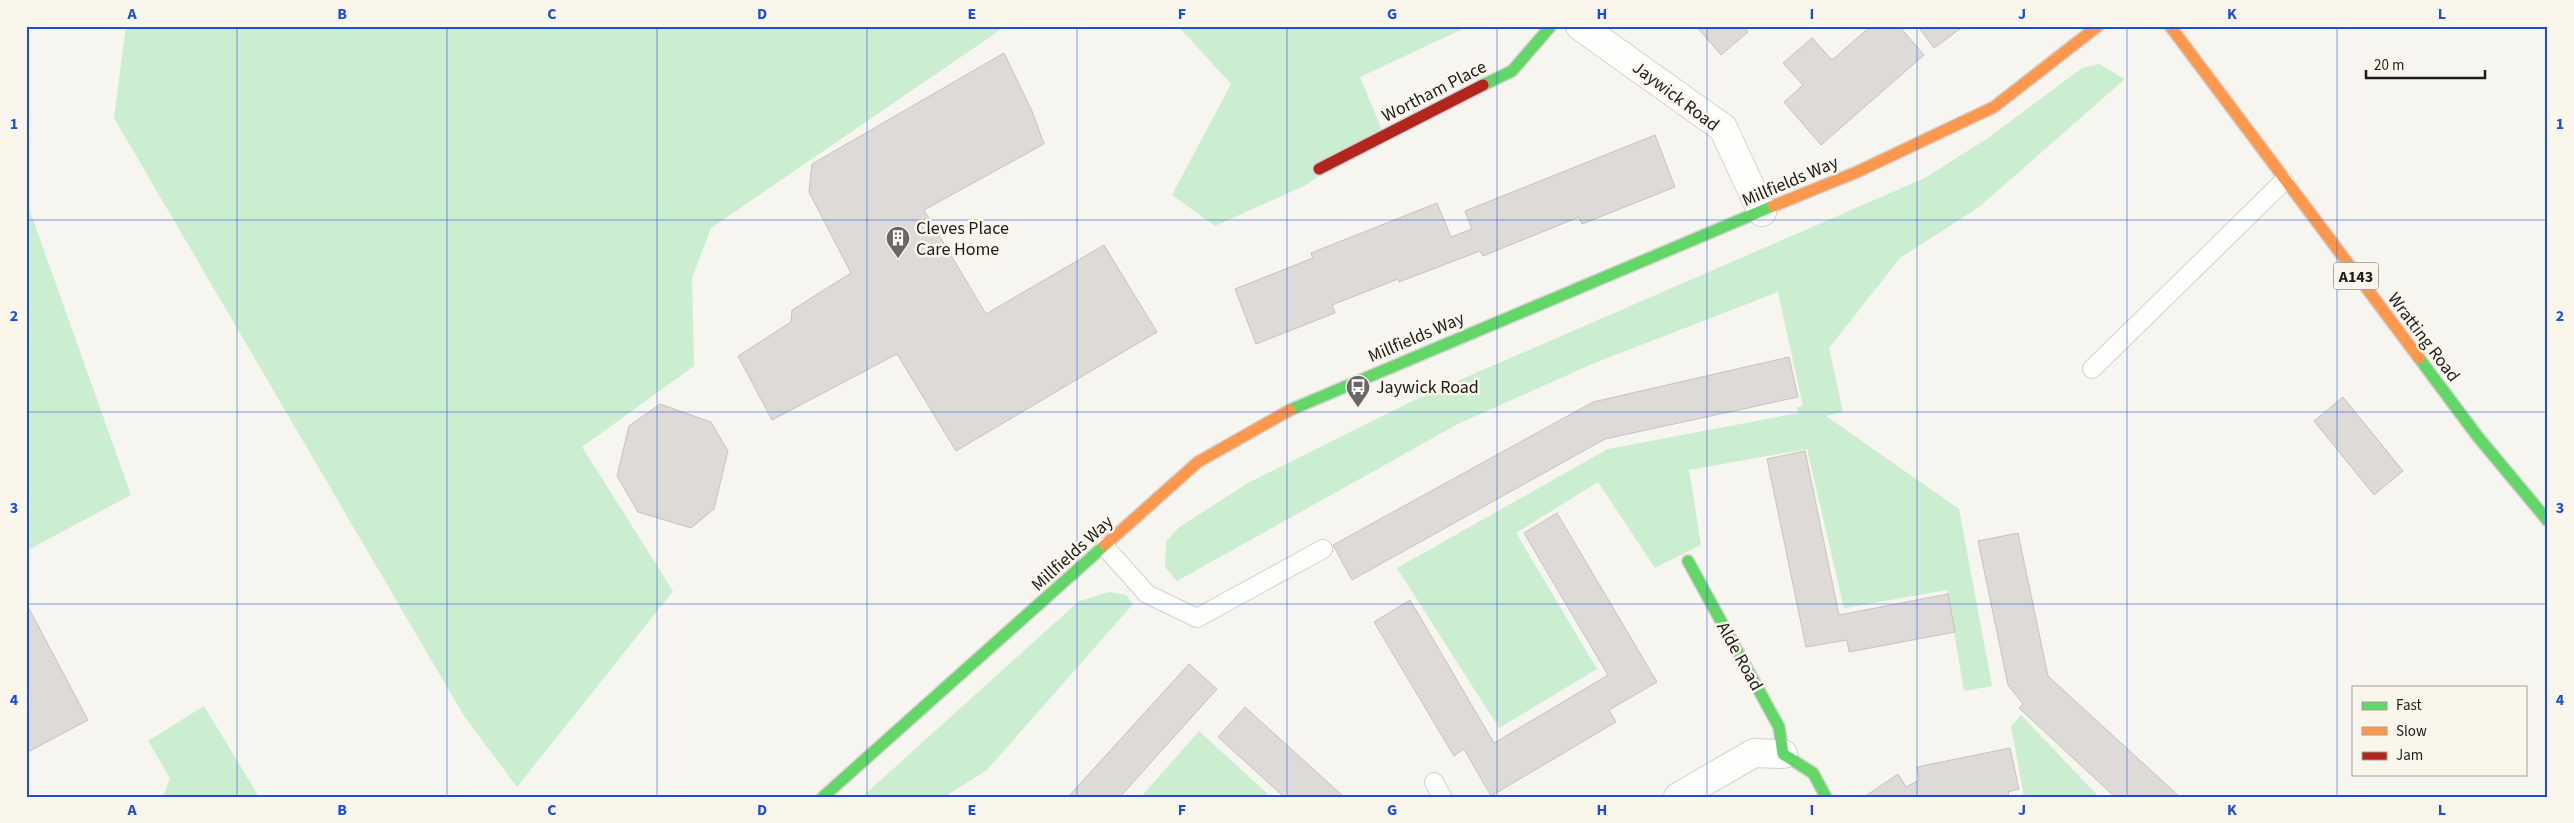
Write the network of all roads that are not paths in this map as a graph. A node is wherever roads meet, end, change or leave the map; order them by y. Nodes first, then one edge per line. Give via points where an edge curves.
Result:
1 (1551, 26) edge
2 (1580, 26) edge
3 (2098, 26) edge
4 (2170, 26) edge
5 (1319, 169) dead end
6 (2284, 181) junction
7 (1762, 212) junction
8 (2092, 369) dead end
9 (2548, 521) edge
10 (1104, 548) junction
11 (1323, 549) dead end
12 (1688, 561) dead end
13 (1783, 754) junction
14 (823, 797) edge
15 (1678, 797) edge
16 (1826, 797) edge

1 - 5 street, Wortham Place via 1512,71
2 - 7 street, Jaywick Road via 1722,128
3 - 7 street, Millfields Way via 1994,107 1857,172
4 - 6 street, Wratting Road / A143
6 - 8 lane
6 - 9 street, Wratting Road / A143 via 2478,437
7 - 10 street, Millfields Way via 1279,415 1198,462
10 - 11 lane via 1147,594 1197,618
10 - 14 street, Millfields Way
12 - 13 street, Alde Road via 1779,727
13 - 15 street via 1754,753
13 - 16 street via 1813,773

